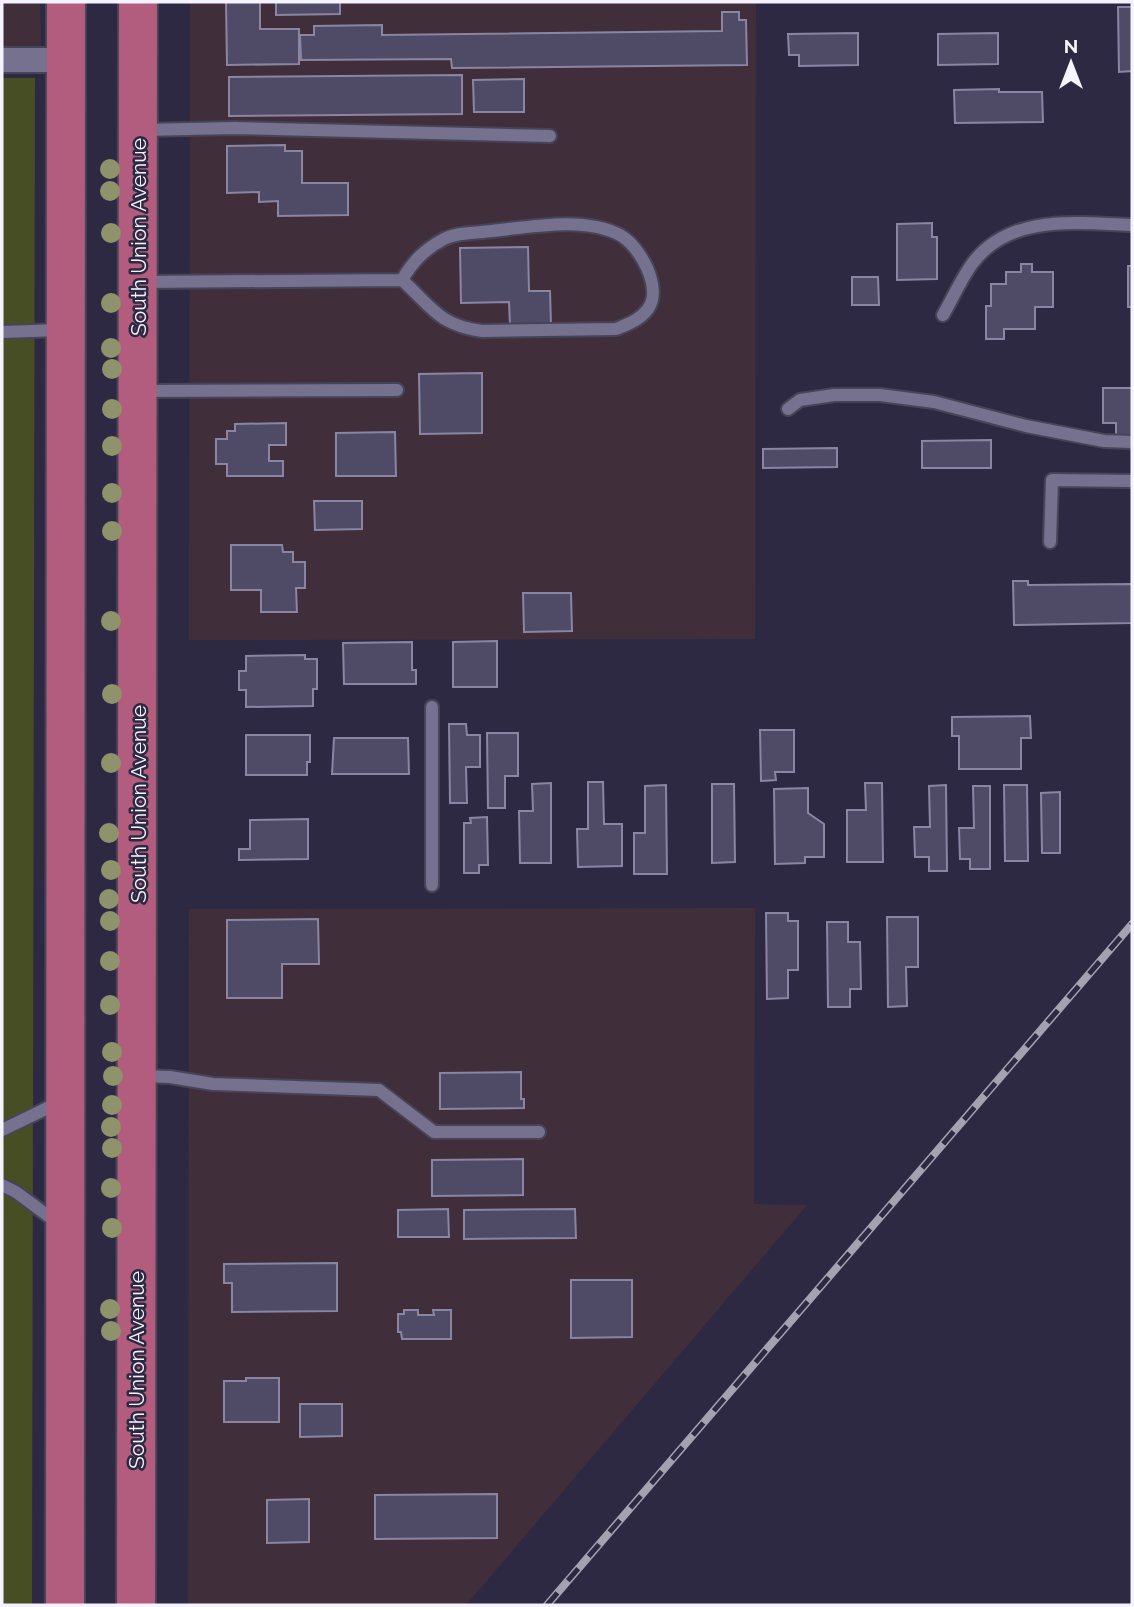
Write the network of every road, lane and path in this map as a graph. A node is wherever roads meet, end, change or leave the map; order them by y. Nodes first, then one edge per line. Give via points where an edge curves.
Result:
1 (66, 2) edge
2 (138, 2) edge
3 (2, 60) edge
4 (66, 60) junction
5 (138, 130) junction
6 (550, 136) dead end
7 (1132, 225) edge
8 (402, 280) junction
9 (138, 282) junction
10 (943, 315) dead end
11 (66, 330) junction
12 (2, 331) edge
13 (397, 390) dead end
14 (138, 391) junction
15 (788, 409) dead end
16 (1132, 442) edge
17 (1132, 481) edge
18 (1050, 542) dead end
19 (432, 707) dead end
20 (432, 884) dead end
21 (137, 1076) junction
22 (65, 1100) junction
23 (2, 1130) edge
24 (539, 1132) dead end
25 (2, 1185) edge
26 (65, 1228) junction
27 (65, 1605) edge
28 (136, 1605) edge

1 - 4 main road
2 - 5 main road, South Union Avenue
3 - 4 street
4 - 11 main road
5 - 6 lane
5 - 9 main road, South Union Avenue
7 - 10 lane via 1066,222 1028,227 997,240 973,262
8 - 8 lane via 441,319 482,331 616,328 635,321 649,308 651,292 650,273 639,252 621,235 595,227 554,224 447,237 426,249
8 - 9 lane
9 - 14 main road, South Union Avenue
11 - 12 lane
11 - 22 main road
13 - 14 lane
14 - 21 main road, South Union Avenue
15 - 16 lane via 800,400 880,395 934,402 1104,441
17 - 18 lane via 1052,480
19 - 20 lane
21 - 24 lane via 213,1084 379,1090 434,1132
21 - 28 main road, South Union Avenue
22 - 23 lane
22 - 26 main road
25 - 26 lane
26 - 27 main road

